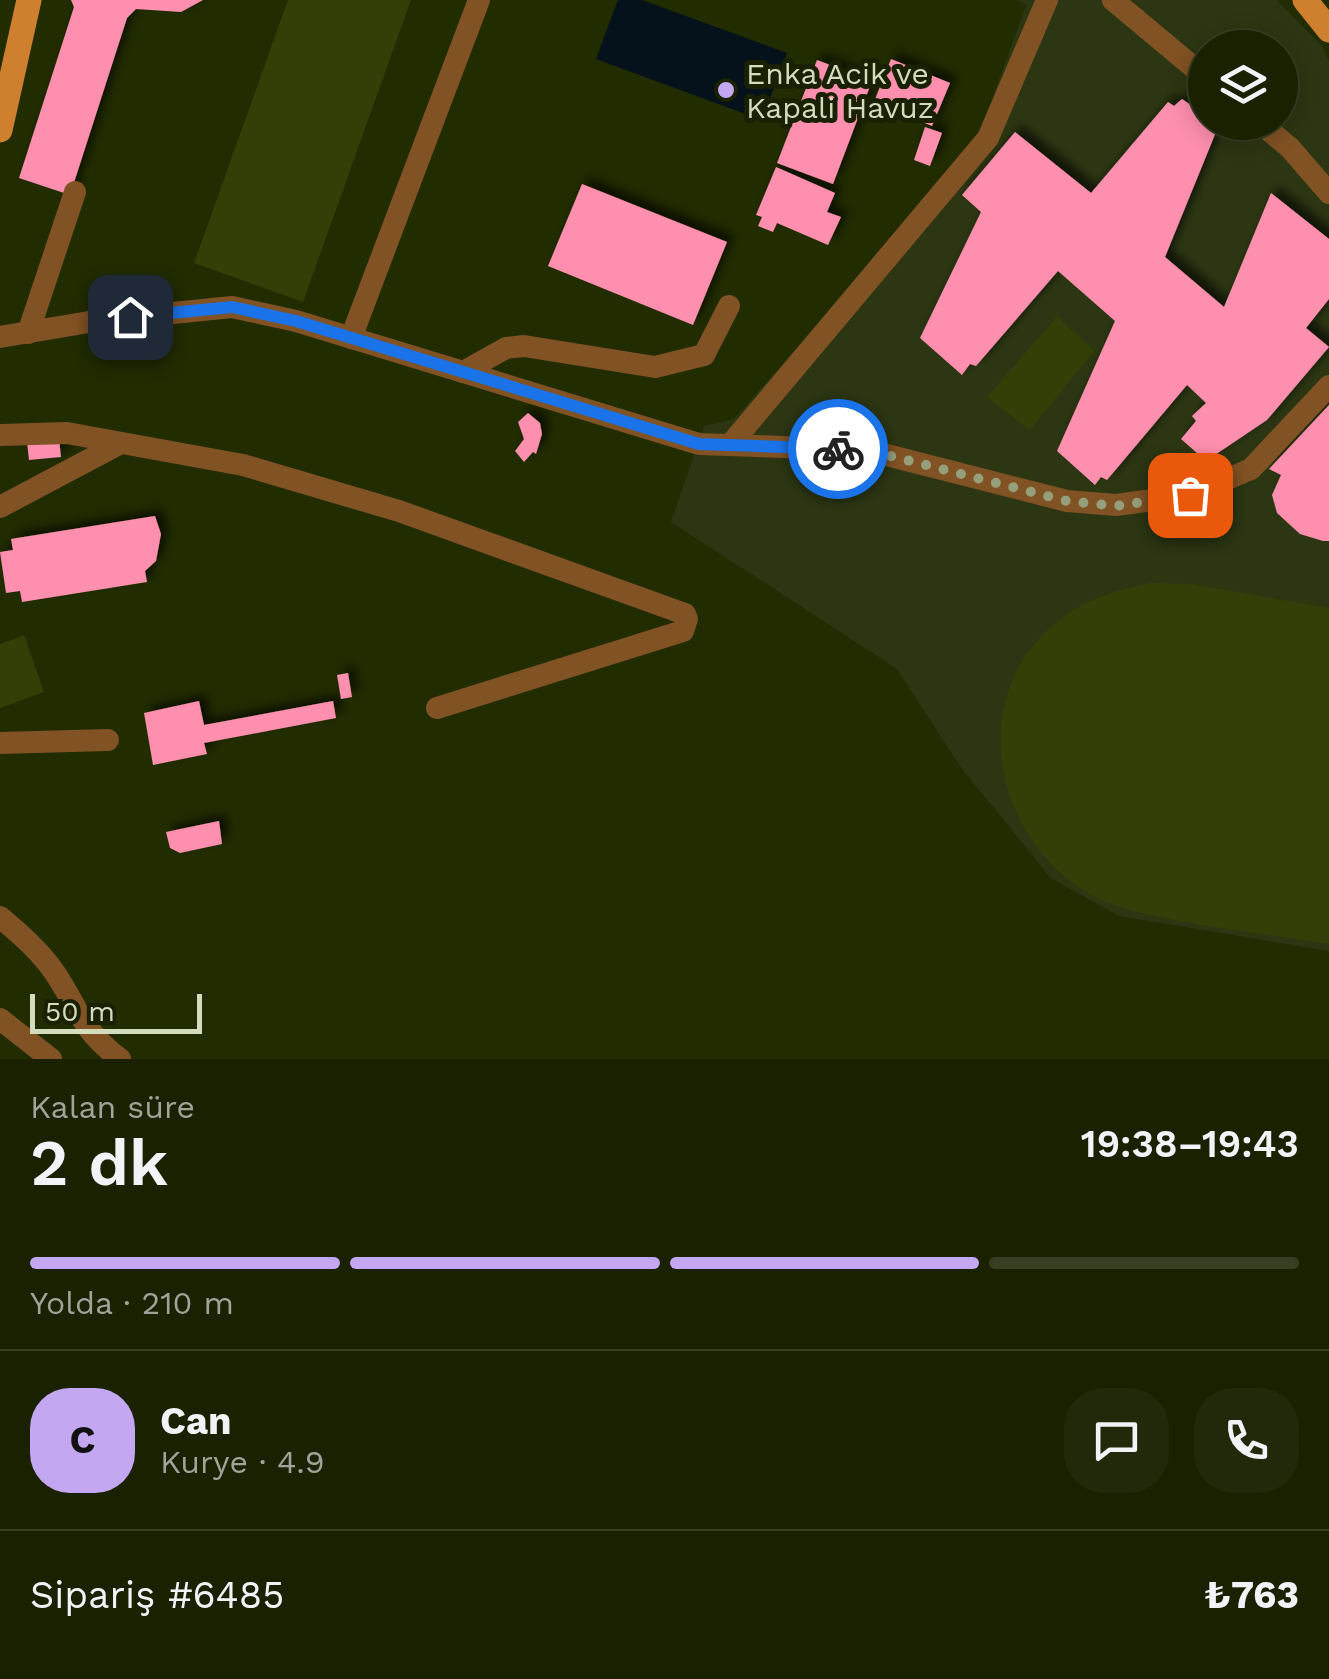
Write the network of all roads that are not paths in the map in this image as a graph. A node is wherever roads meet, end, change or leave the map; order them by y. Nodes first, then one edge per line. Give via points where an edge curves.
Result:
1 (29, 0) edge
2 (479, 0) edge
3 (1047, 0) edge
4 (1113, 0) edge
5 (1305, 0) edge
6 (1329, 30) edge
7 (1188, 63) edge
8 (0, 130) edge
9 (1281, 140) edge
10 (75, 192) dead end
11 (1329, 193) edge
12 (729, 306) dead end
13 (28, 333) junction
14 (0, 337) edge
15 (351, 338) junction
16 (462, 372) junction
17 (1329, 386) edge
18 (0, 434) edge
19 (117, 445) junction
20 (730, 445) junction
21 (0, 507) edge
22 (437, 708) dead end
23 (108, 740) dead end
24 (0, 743) edge
25 (0, 917) edge
26 (0, 1019) edge
27 (51, 1059) edge
28 (120, 1059) edge

1 - 8 main road
2 - 15 street
3 - 20 street via 988,138
4 - 7 street
5 - 6 main road
9 - 11 street
10 - 13 street
12 - 16 street via 704,355 680,364 620,364 524,346 506,348
13 - 14 street
13 - 15 street via 232,307
15 - 16 street
16 - 20 street via 699,444
17 - 20 street via 1251,469 1190,495 1116,506 1067,501 867,450
18 - 19 street via 67,433
19 - 21 street
19 - 22 street via 243,465 399,511 687,619 683,631
23 - 24 street
25 - 28 street via 34,946 77,1018
26 - 27 street

